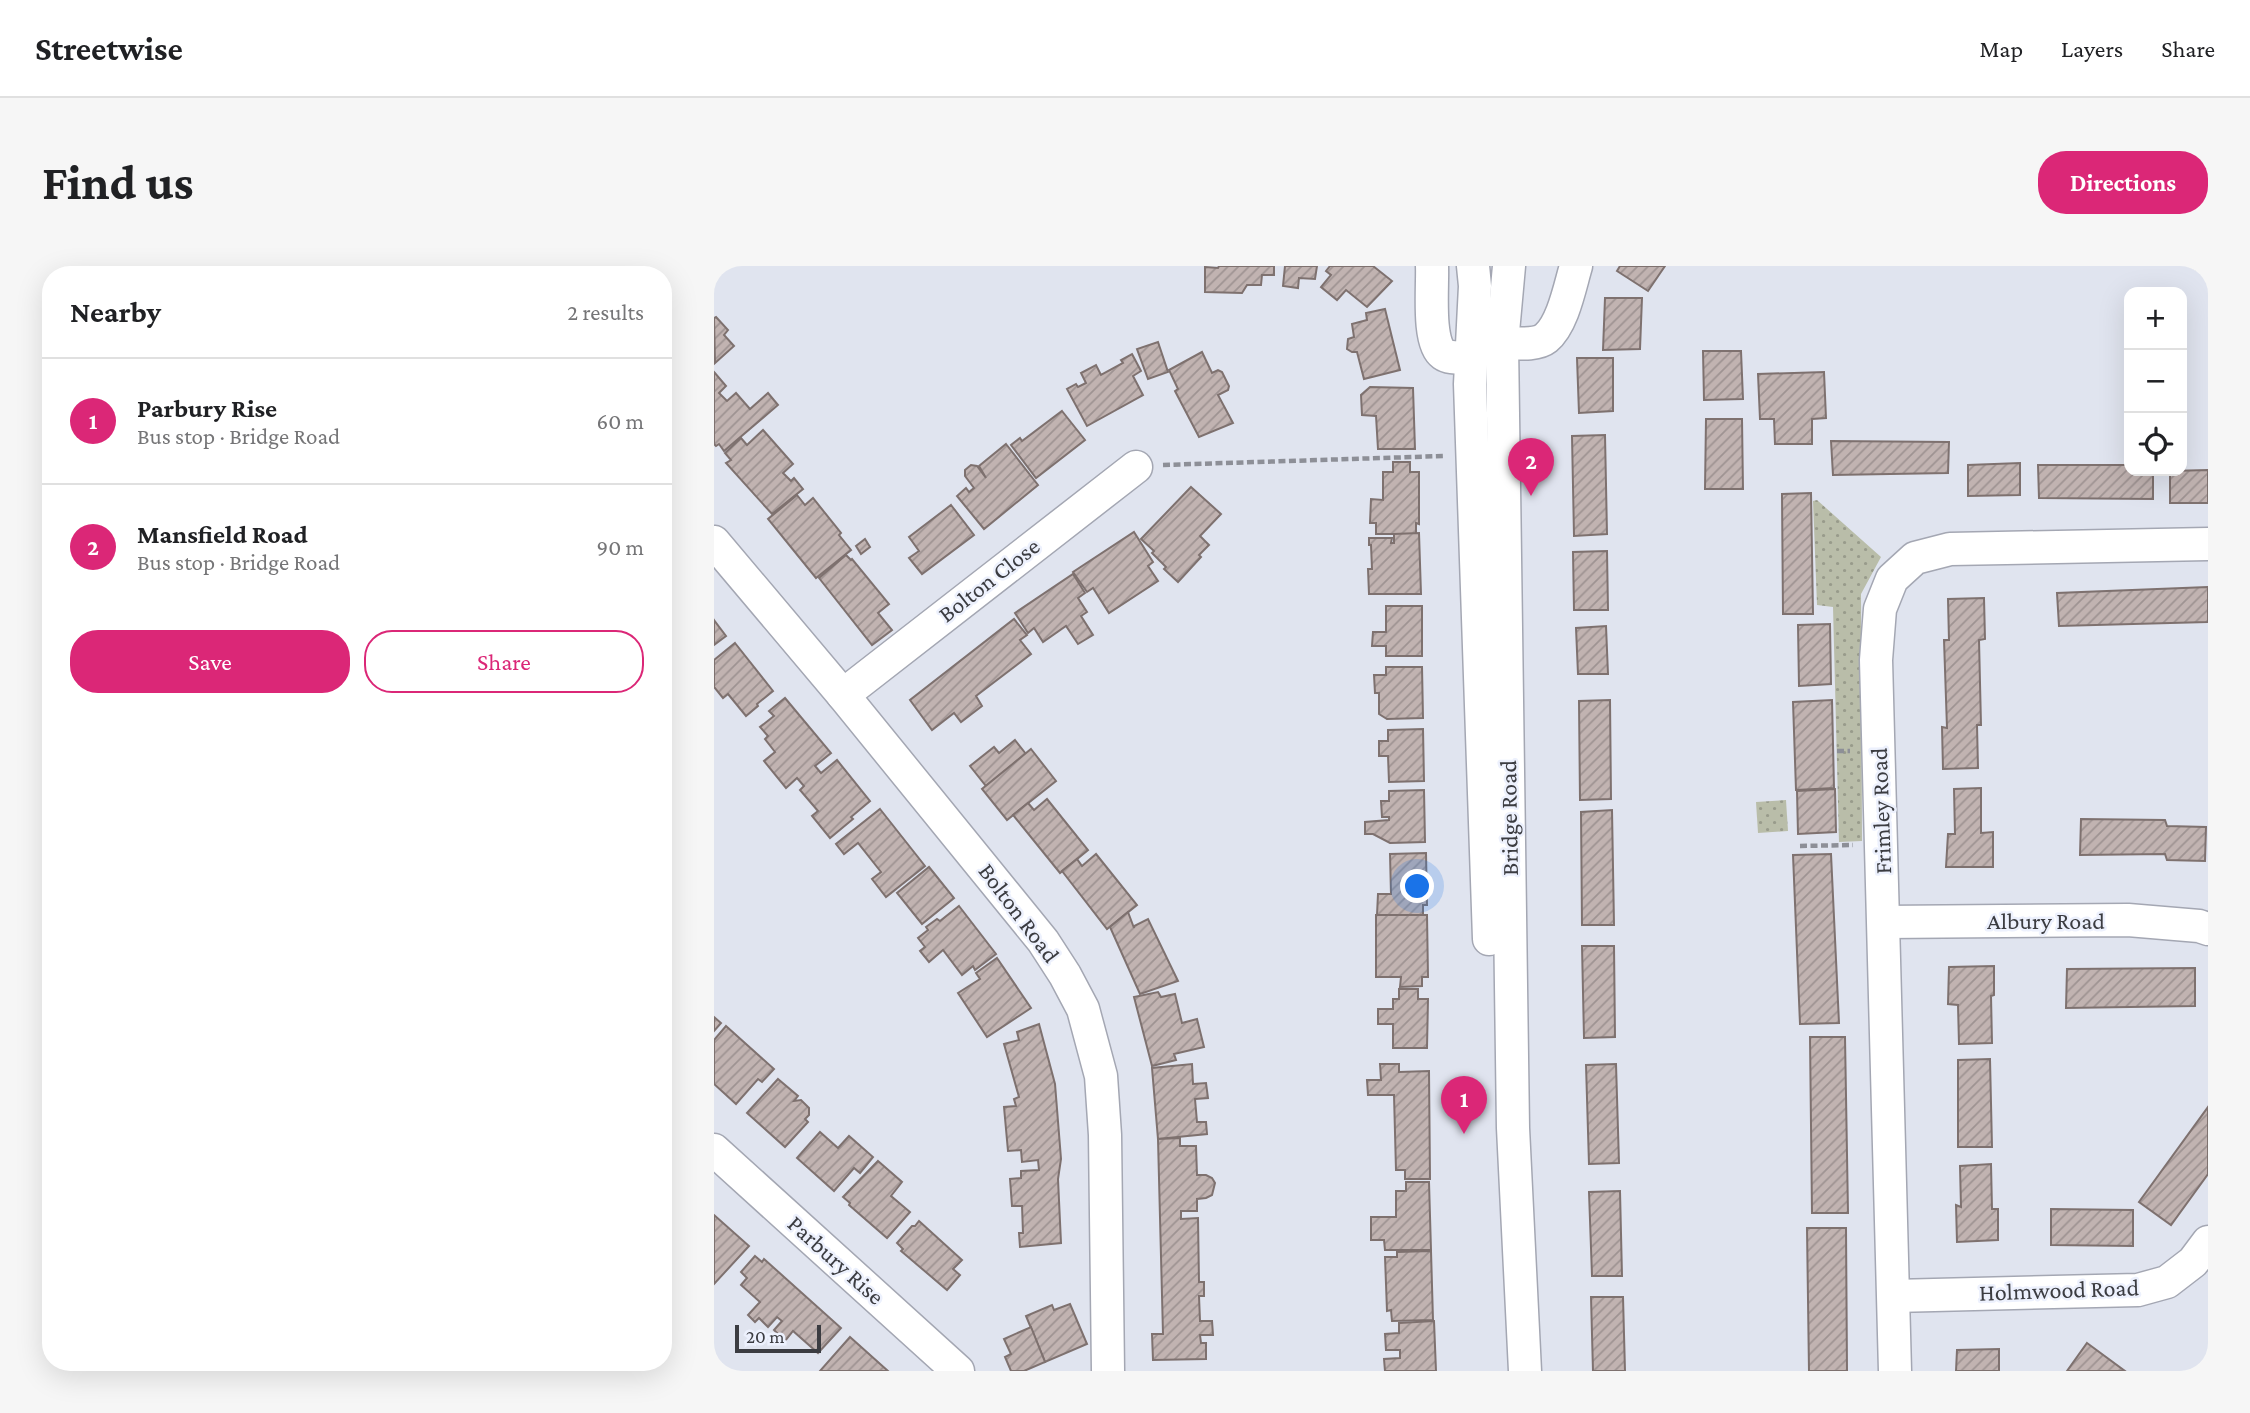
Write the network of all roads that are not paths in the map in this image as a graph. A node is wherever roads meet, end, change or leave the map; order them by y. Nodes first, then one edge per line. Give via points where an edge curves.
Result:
1 (1432, 266) edge
2 (1473, 266) edge
3 (1509, 266) edge
4 (1576, 266) edge
5 (1502, 343) junction
6 (1471, 358) junction
7 (1136, 467) road end
8 (714, 542) edge
9 (2208, 544) edge
10 (842, 695) junction
11 (1884, 922) junction
12 (2208, 929) edge
13 (714, 1150) edge
14 (2208, 1242) edge
15 (1894, 1296) junction
16 (958, 1371) edge
17 (1108, 1371) edge
18 (1505, 1371) edge
19 (1525, 1371) edge
20 (1895, 1371) edge

1 - 6 street via 1435,344 1451,357
2 - 6 street, Bridge Road
3 - 5 street, Bridge Road
4 - 5 street via 1556,325 1545,339
5 - 19 street, Bridge Road via 1513,1128
6 - 18 street, Bridge Road
7 - 10 street, Bolton Close
8 - 10 street, Bolton Road
9 - 11 street, Frimley Road via 1950,549 1915,558 1892,579 1880,609 1876,660
10 - 17 street, Bolton Road via 1043,941 1083,1009 1101,1076
11 - 12 street, Albury Road via 2128,920
11 - 15 street, Frimley Road
13 - 16 street, Parbury Rise
14 - 15 street, Holmwood Road via 2193,1262 2167,1282 2137,1290
15 - 20 street, Frimley Road

